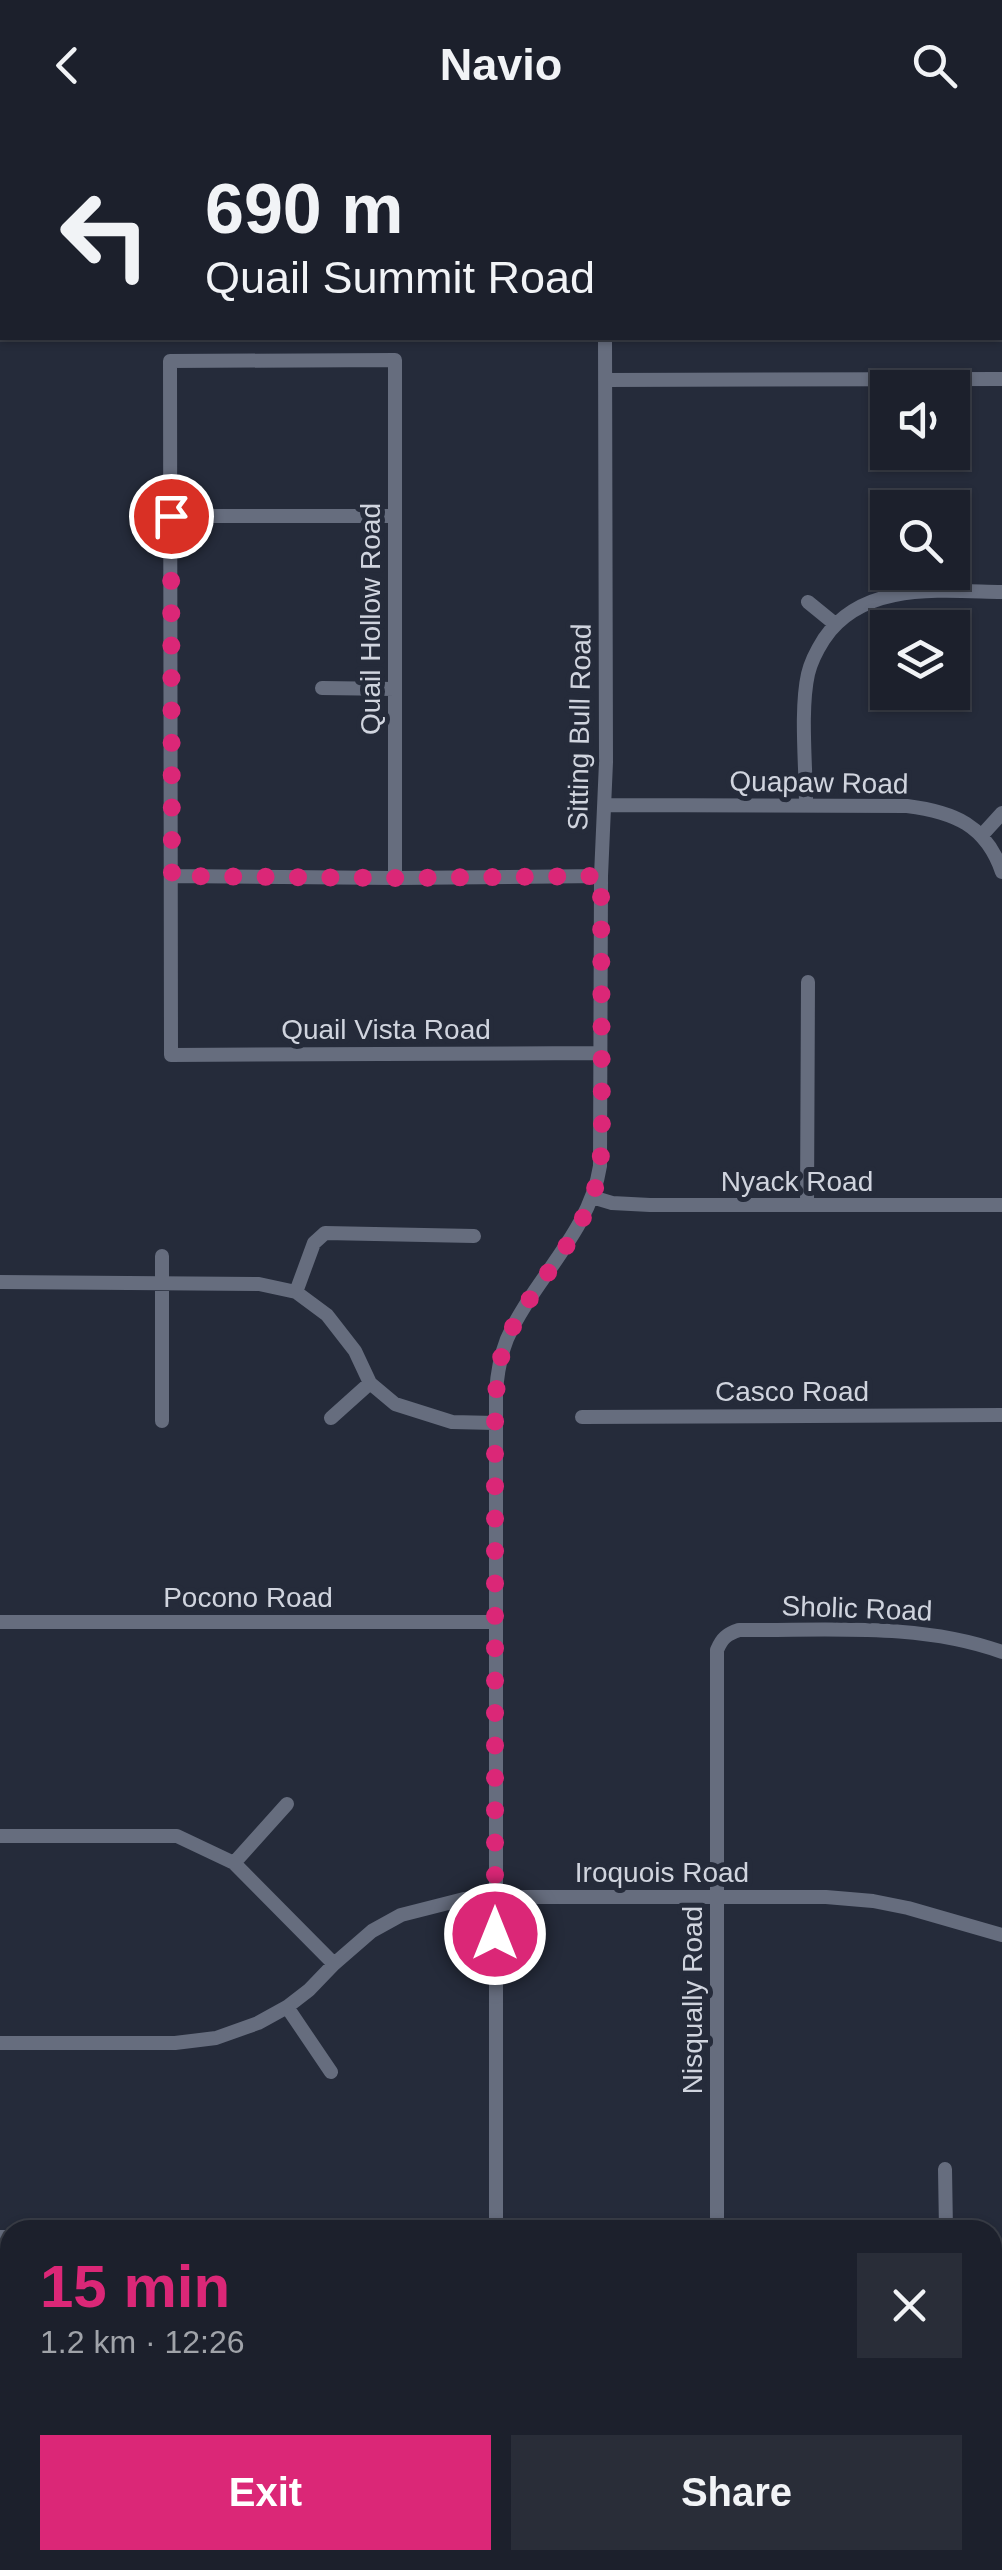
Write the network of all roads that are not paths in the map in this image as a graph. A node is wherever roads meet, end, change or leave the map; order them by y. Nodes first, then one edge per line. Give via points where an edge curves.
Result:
1 (605, 340) edge
2 (1002, 379) edge
3 (605, 380) junction
4 (171, 516) junction
5 (394, 516) junction
6 (1002, 592) edge
7 (808, 602) dead end
8 (834, 624) junction
9 (322, 688) dead end
10 (395, 689) junction
11 (606, 805) junction
12 (806, 805) junction
13 (1002, 813) edge
14 (982, 835) junction
15 (1002, 872) edge
16 (172, 876) junction
17 (601, 876) junction
18 (395, 878) junction
19 (808, 982) dead end
20 (601, 1053) junction
21 (592, 1197) junction
22 (808, 1205) junction
23 (1002, 1205) edge
24 (474, 1236) dead end
25 (162, 1256) dead end
26 (0, 1282) edge
27 (162, 1284) junction
28 (296, 1292) junction
29 (370, 1383) junction
30 (1002, 1414) edge
31 (582, 1417) dead end
32 (331, 1418) dead end
33 (162, 1421) dead end
34 (495, 1423) junction
35 (0, 1622) edge
36 (496, 1622) junction
37 (717, 1650) joint
38 (1002, 1652) edge
39 (288, 1804) dead end
40 (0, 1836) edge
41 (234, 1863) junction
42 (495, 1896) junction
43 (717, 1897) junction
44 (1002, 1935) edge
45 (334, 1964) junction
46 (287, 2007) junction
47 (0, 2043) edge
48 (331, 2072) dead end
49 (945, 2169) dead end
50 (496, 2220) edge
51 (717, 2220) edge
52 (946, 2220) edge

1 - 3 street, Sitting Bull Road
2 - 3 street
3 - 11 street, Sitting Bull Road
4 - 5 street
4 - 5 street, Quail Hollow Road via 170,361 395,360
4 - 16 street
5 - 10 street, Quail Hollow Road
6 - 8 street via 900,593 856,608
7 - 8 street
8 - 12 street via 808,673
9 - 10 street
10 - 18 street, Quail Hollow Road
11 - 12 street, Quapaw Road
11 - 17 street, Sitting Bull Road
12 - 14 street, Quapaw Road via 929,809
13 - 14 street
14 - 15 street
16 - 18 street
16 - 20 street, Quail Vista Road via 171,1055
17 - 18 street
17 - 20 street, Sitting Bull Road
19 - 22 street
20 - 21 street, Sitting Bull Road via 602,1147
21 - 22 street, Nyack Road via 650,1206
21 - 34 street, Sitting Bull Road via 506,1341
22 - 23 street, Nyack Road
24 - 28 street via 325,1233 314,1243
25 - 27 street
26 - 27 street
27 - 28 street via 259,1284
27 - 33 street
28 - 29 street via 327,1315 356,1351
29 - 32 street
29 - 34 street via 396,1404 432,1417
30 - 31 street, Casco Road
34 - 36 street, Sitting Bull Road
35 - 36 street, Pocono Road
36 - 42 street, Sitting Bull Road
37 - 38 street, Sholic Road via 740,1630 918,1632
37 - 43 street, Nisqually Road
39 - 41 street
40 - 41 street via 177,1836
41 - 45 street
42 - 43 street, Iroquois Road
42 - 45 street, Iroquois Road via 402,1915
42 - 50 street, Sitting Bull Road
43 - 44 street, Iroquois Road via 872,1901
43 - 51 street, Nisqually Road
45 - 46 street, Iroquois Road
46 - 47 street, Iroquois Road via 216,2038
46 - 48 street
49 - 52 street

